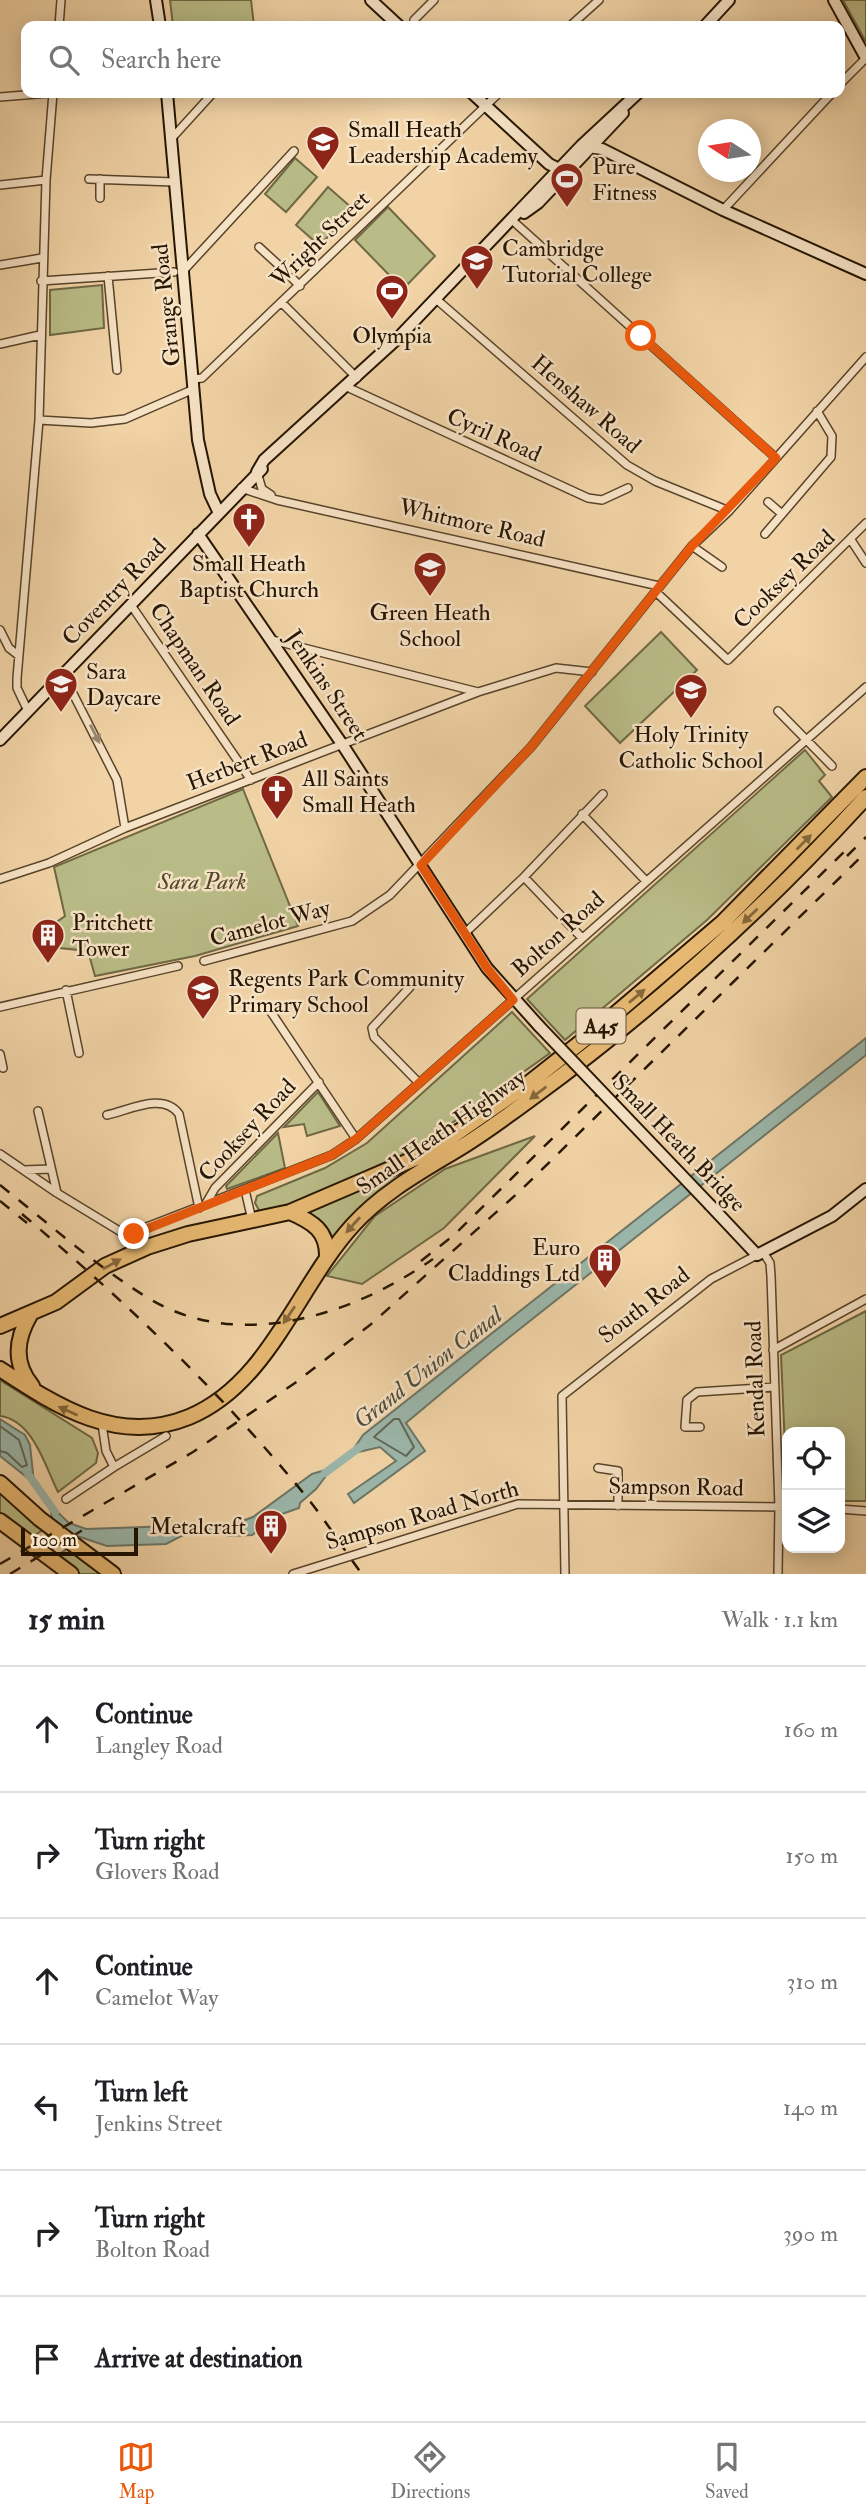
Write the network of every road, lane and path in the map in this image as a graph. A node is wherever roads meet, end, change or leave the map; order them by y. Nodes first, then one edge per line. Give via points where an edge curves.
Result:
1 (61, 0) edge
2 (156, 0) edge
3 (371, 0) edge
4 (434, 0) edge
5 (599, 0) edge
6 (729, 0) edge
7 (834, 0) edge
8 (414, 20) dead end
9 (59, 21) edge
10 (159, 21) edge
11 (394, 21) edge
12 (576, 21) edge
13 (710, 21) edge
14 (866, 58) edge
15 (845, 79) edge
16 (21, 95) edge
17 (0, 97) edge
18 (51, 98) edge
19 (168, 98) edge
20 (208, 98) edge
21 (478, 98) edge
22 (494, 98) edge
23 (633, 98) edge
24 (635, 98) edge
25 (827, 98) edge
26 (486, 105) junction
27 (172, 138) junction
28 (580, 146) junction
29 (594, 146) junction
30 (294, 150) dead end
31 (563, 171) junction
32 (89, 179) dead end
33 (100, 179) junction
34 (46, 180) junction
35 (174, 182) junction
36 (0, 186) edge
37 (100, 198) dead end
38 (723, 210) junction
39 (513, 221) junction
40 (259, 247) dead end
41 (42, 258) junction
42 (0, 265) edge
43 (284, 270) dead end
44 (179, 271) junction
45 (866, 274) edge
46 (108, 276) junction
47 (292, 278) dead end
48 (41, 281) junction
49 (300, 285) junction
50 (436, 299) junction
51 (282, 303) junction
52 (40, 335) junction
53 (0, 344) edge
54 (866, 357) edge
55 (117, 370) dead end
56 (358, 378) junction
57 (194, 384) junction
58 (347, 387) junction
59 (817, 411) junction
60 (39, 420) junction
61 (776, 458) junction
62 (257, 472) junction
63 (241, 488) junction
64 (628, 488) dead end
65 (277, 500) junction
66 (768, 502) dead end
67 (218, 511) junction
68 (729, 511) junction
69 (782, 514) junction
70 (866, 523) edge
71 (198, 534) junction
72 (765, 534) dead end
73 (851, 540) junction
74 (692, 546) junction
75 (866, 563) edge
76 (722, 567) dead end
77 (657, 589) junction
78 (131, 605) junction
79 (0, 630) edge
80 (272, 640) junction
81 (18, 655) junction
82 (592, 672) junction
83 (63, 674) junction
84 (866, 687) edge
85 (478, 692) junction
86 (28, 711) junction
87 (778, 711) dead end
88 (805, 739) junction
89 (0, 740) edge
90 (342, 744) junction
91 (832, 766) dead end
92 (866, 778) edge
93 (251, 780) junction
94 (603, 794) dead end
95 (866, 797) edge
96 (582, 814) junction
97 (125, 828) junction
98 (421, 865) junction
99 (524, 877) junction
100 (0, 879) edge
101 (646, 881) junction
102 (464, 934) junction
103 (582, 938) junction
104 (204, 961) dead end
105 (178, 966) dead end
106 (410, 987) dead end
107 (66, 990) junction
108 (513, 1000) junction
109 (0, 1007) edge
110 (271, 1012) dead end
111 (79, 1053) dead end
112 (0, 1054) edge
113 (3, 1068) dead end
114 (319, 1082) junction
115 (419, 1083) junction
116 (38, 1111) dead end
117 (107, 1115) dead end
118 (356, 1139) junction
119 (0, 1154) edge
120 (51, 1169) junction
121 (24, 1170) junction
122 (866, 1189) edge
123 (245, 1190) junction
124 (57, 1193) junction
125 (202, 1207) junction
126 (290, 1212) junction
127 (251, 1222) junction
128 (760, 1253) junction
129 (327, 1258) junction
130 (866, 1299) edge
131 (30, 1315) junction
132 (0, 1326) edge
133 (773, 1350) junction
134 (0, 1369) edge
135 (775, 1387) junction
136 (37, 1393) junction
137 (102, 1424) junction
138 (700, 1427) dead end
139 (166, 1436) dead end
140 (114, 1467) junction
141 (598, 1468) dead end
142 (0, 1483) edge
143 (782, 1492) edge
144 (66, 1499) dead end
145 (564, 1504) junction
146 (618, 1506) junction
147 (782, 1507) edge
148 (845, 1509) edge
149 (866, 1511) edge
150 (782, 1520) edge
151 (0, 1521) edge
152 (71, 1574) edge
153 (113, 1574) edge
154 (293, 1574) edge
155 (565, 1574) edge
156 (778, 1574) edge

1 - 9 street
2 - 10 street
3 - 11 street
4 - 8 street
5 - 12 street
6 - 13 street
7 - 14 street
14 - 15 street
16 - 17 street
18 - 34 street
19 - 27 street, Grange Road
20 - 27 street
21 - 26 street
22 - 26 street, Wright Street
23 - 28 street, Coventry Road
24 - 29 street, Coventry Road
25 - 38 street
26 - 31 street
26 - 49 street, Wright Street
27 - 35 street, Grange Road
28 - 29 street
28 - 31 street, Coventry Road
29 - 31 street, Coventry Road
29 - 38 street
30 - 44 street
31 - 39 street, Coventry Road
32 - 33 street
33 - 35 street
33 - 37 street
34 - 36 street
34 - 41 street
35 - 44 street, Grange Road
38 - 45 street
39 - 50 street, Coventry Road
39 - 61 street
40 - 43 street
41 - 42 street
41 - 48 street
44 - 46 street
44 - 57 street, Grange Road
46 - 48 street
46 - 55 street
47 - 49 street
48 - 52 street
49 - 51 street, Wright Street
50 - 56 street, Coventry Road
50 - 68 street, Henshaw Road via 627,466
51 - 56 street
51 - 57 street, Wright Street
52 - 53 street
52 - 60 street
54 - 59 street, Camelot Way
56 - 58 street, Coventry Road
57 - 60 street, Wright Street via 125,419 91,423
57 - 67 street, Grange Road via 200,456
58 - 62 street, Coventry Road via 264,460
58 - 64 street, Cyril Road via 588,498 602,500
59 - 61 street, Camelot Way
59 - 69 street via 832,436 831,457
60 - 81 street
61 - 68 street, Camelot Way
62 - 63 street, Coventry Road
62 - 65 street via 262,489
63 - 65 street, Whitmore Road
63 - 67 street, Coventry Road
65 - 77 street, Whitmore Road
66 - 69 street
67 - 71 street, Coventry Road
68 - 74 street, Camelot Way
69 - 72 street
70 - 73 street, Cooksey Road
71 - 78 street, Coventry Road
71 - 80 street, Jenkins Street
73 - 75 street
73 - 77 street, Cooksey Road via 728,660
74 - 76 street
74 - 77 street, Camelot Way
77 - 82 street, Camelot Way
78 - 83 street, Coventry Road
78 - 93 street, Chapman Road
79 - 81 street
80 - 85 street
80 - 90 street, Jenkins Street
81 - 86 street via 18,688
82 - 85 street, Herbert Road via 556,668
82 - 98 street, Camelot Way via 531,747
83 - 86 street, Coventry Road
83 -> 97 street via 117,780
84 - 88 street, Bolton Road
85 - 90 street, Herbert Road
86 - 89 street, Coventry Road
87 - 88 street
88 - 91 street
88 - 101 street, Bolton Road
90 - 93 street, Herbert Road
90 - 98 street, Jenkins Street
126 -> 92 highway, Small Heath Highway / A45 via 415,1158 529,1083 723,922
93 - 97 street, Herbert Road
94 - 96 street
95 -> 129 highway, Small Heath Highway / A45 via 723,943 534,1096 375,1202
96 - 99 street
96 - 101 street
97 - 100 street, Herbert Road via 50,863
98 - 102 street, Jenkins Street
98 - 104 street, Camelot Way via 390,895 352,921
99 - 102 street
99 - 103 street
101 - 103 street, Bolton Road
102 - 108 street, Jenkins Street
103 - 108 street, Bolton Road
105 - 107 street
106 - 115 street via 372,1028 374,1037
107 - 109 street
107 - 111 street
108 - 115 street, Bolton Road
108 - 128 street, Small Heath Bridge, bridge
110 - 114 street
112 - 113 street
114 - 118 street
114 - 125 street, Cooksey Road
115 - 118 street, Bolton Road
116 - 120 street
117 - 125 street via 162,1102 174,1107
118 - 123 street, Bolton Road via 332,1155
119 - 121 street, Bolton Road
120 - 121 street
120 - 124 street
121 - 124 street, Bolton Road
122 - 128 street via 832,1216
123 - 125 street, Bolton Road
123 - 127 street
124 - 125 street, Bolton Road via 126,1235
126 - 127 highway, Small Heath Highway / A45
126 - 129 highway via 321,1230
131 -> 127 highway, Small Heath Highway / A45 via 71,1294 105,1266 147,1247
128 - 133 street, Kendal Road via 770,1263
128 - 145 street, South Road via 711,1279 566,1391 561,1403
129 -> 137 highway, Small Heath Highway / A45 via 256,1362 225,1396 167,1424
130 - 133 street
131 - 132 highway, Small Heath Highway / A45
131 - 136 highway via 17,1356
133 - 135 street, Kendal Road
134 - 136 highway, Small Heath Highway / A45
135 - 138 street via 697,1392 687,1400 685,1427
135 - 143 street, Kendal Road
137 -> 136 highway, Small Heath Highway / A45
137 - 140 street
139 - 140 street
140 - 144 street
141 - 146 street via 618,1471
142 - 153 highway
145 - 146 street, Sampson Road
145 - 154 street, Sampson Road North via 506,1506
145 - 155 street
146 - 147 street, Sampson Road
148 - 149 street
150 - 156 street, Kendal Road
151 - 152 highway

